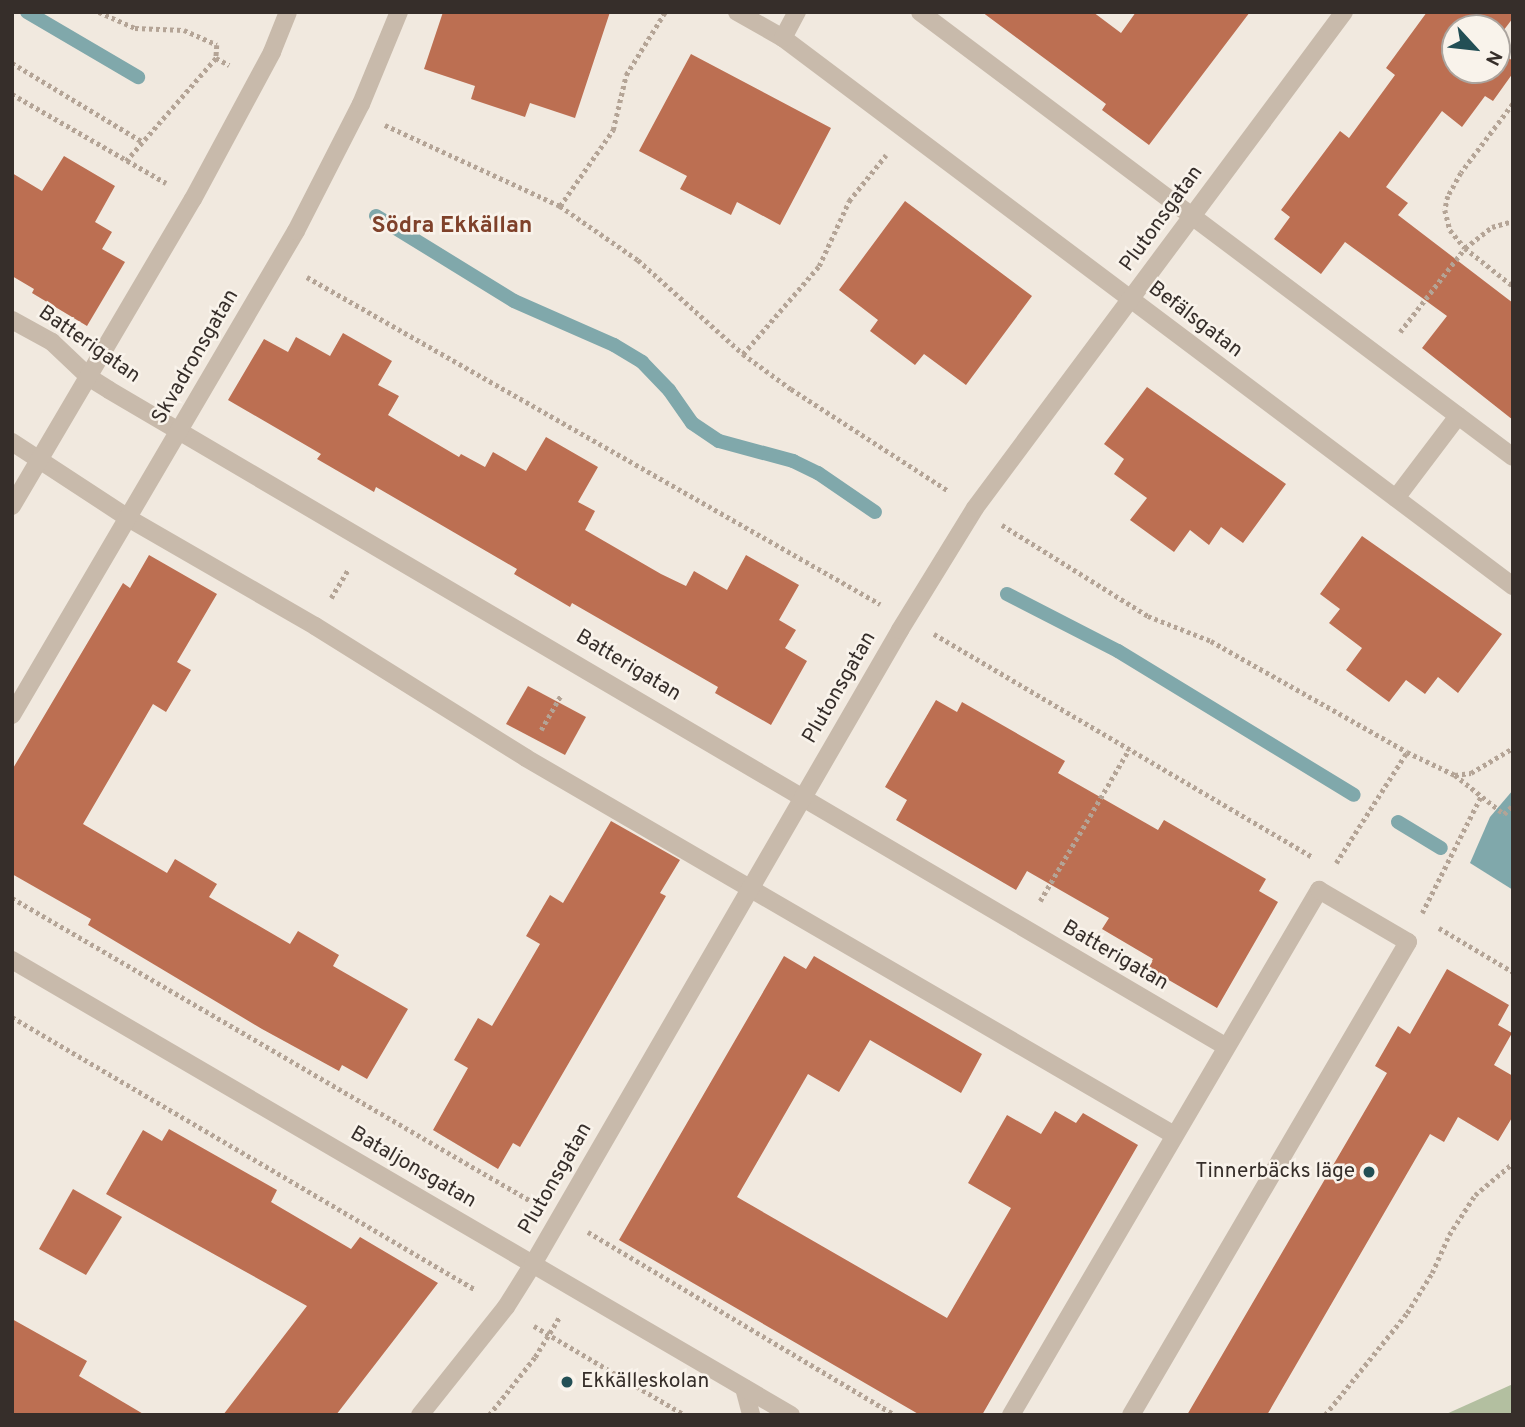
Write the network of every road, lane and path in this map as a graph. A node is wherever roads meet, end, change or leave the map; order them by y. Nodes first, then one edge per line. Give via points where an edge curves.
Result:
1 (99, 12) edge
2 (288, 12) edge
3 (399, 12) edge
4 (665, 12) edge
5 (737, 12) edge
6 (797, 12) edge
7 (920, 12) edge
8 (1344, 12) edge
9 (783, 38) junction
10 (216, 58) junction
11 (12, 63) edge
12 (239, 70) dead end
13 (12, 94) edge
14 (1513, 104) edge
15 (376, 120) dead end
16 (142, 142) junction
17 (894, 146) dead end
18 (126, 161) junction
19 (193, 199) junction
20 (560, 206) junction
21 (1193, 215) junction
22 (1513, 221) edge
23 (1465, 248) junction
24 (279, 260) junction
25 (1513, 286) edge
26 (1131, 300) junction
27 (12, 320) edge
28 (743, 354) junction
29 (1380, 357) junction
30 (90, 378) junction
31 (1458, 416) junction
32 (179, 431) junction
33 (12, 442) edge
34 (1513, 457) edge
35 (39, 458) junction
36 (1396, 498) junction
37 (12, 506) edge
38 (975, 508) junction
39 (128, 518) junction
40 (366, 539) junction
41 (1513, 586) edge
42 (908, 618) junction
43 (315, 626) junction
44 (579, 664) junction
45 (12, 715) edge
46 (1513, 748) edge
47 (1129, 749) junction
48 (1407, 752) junction
49 (526, 758) junction
50 (1455, 775) junction
51 (1481, 796) junction
52 (804, 797) junction
53 (1513, 806) edge
54 (1320, 862) dead end
55 (1332, 869) dead end
56 (750, 888) junction
57 (12, 898) edge
58 (1420, 917) dead end
59 (1024, 929) junction
60 (12, 960) edge
61 (12, 1017) edge
62 (1225, 1046) junction
63 (1174, 1135) junction
64 (1513, 1163) edge
65 (561, 1217) junction
66 (533, 1264) junction
67 (576, 1289) junction
68 (506, 1307) junction
69 (548, 1335) junction
70 (744, 1388) junction
71 (420, 1415) edge
72 (489, 1415) edge
73 (685, 1415) edge
74 (751, 1415) edge
75 (791, 1415) edge
76 (895, 1415) edge
77 (1011, 1415) edge
78 (1132, 1415) edge
79 (1325, 1415) edge

1 - 10 path via 135,28 184,30 217,45
2 - 19 street via 272,52
3 - 24 street, Skvadronsgatan via 361,104
4 - 20 path via 626,75 613,130
5 - 9 street, Befälsgatan
6 - 9 street
7 - 21 street
8 - 21 street, Plutonsgatan
9 - 26 street, Befälsgatan
10 - 12 path
10 - 16 path
11 - 16 path
13 - 18 path
14 - 23 path via 1448,196 1445,210 1450,230
15 - 20 path
16 - 18 path
17 - 28 path via 849,201 819,266
18 - 19 path
19 - 30 street
20 - 28 path via 638,260
21 - 26 street, Plutonsgatan
21 - 29 street
22 - 23 path via 1492,227
23 - 25 path
23 - 29 path
24 - 32 street, Skvadronsgatan
24 - 42 path
26 - 36 street, Befälsgatan
26 - 38 street, Plutonsgatan
27 - 30 street, Batterigatan via 52,342
28 - 38 path
29 - 31 street
30 - 32 street, Batterigatan
30 - 35 street
31 - 34 street
31 - 36 street
32 - 39 street, Skvadronsgatan
32 - 40 street, Batterigatan
33 - 35 street
35 - 37 street
35 - 39 street
36 - 41 street, Befälsgatan
38 - 42 street, Plutonsgatan
38 - 48 path via 1148,616 1211,640
39 - 43 street
39 - 45 street, Skvadronsgatan
40 - 43 path
40 - 44 street, Batterigatan
42 - 47 path
42 - 52 street, Plutonsgatan
43 - 49 street
44 - 49 path
44 - 52 street, Batterigatan
46 - 50 path via 1471,773
47 - 54 path
47 - 59 path
48 - 50 path
48 - 55 path
49 - 56 street
50 - 51 path
51 - 53 path via 1504,814
51 - 58 path
52 - 56 street, Plutonsgatan
52 - 59 street, Batterigatan
56 - 63 street
56 - 65 street, Plutonsgatan
57 - 65 path
59 - 62 street, Batterigatan
60 - 66 street, Bataljonsgatan
61 - 68 path
62 - 63 street
62 - 78 street via 1319,890 1408,942
63 - 77 street
64 - 79 path via 1475,1195 1407,1313
65 - 66 street, Plutonsgatan
65 - 76 path
66 - 67 street, Bataljonsgatan
66 - 68 street, Plutonsgatan
67 - 69 path
67 - 70 street, Bataljonsgatan
68 - 69 path
68 - 71 street, Plutonsgatan
69 - 72 path
69 - 73 path
70 - 74 street
70 - 75 street, Bataljonsgatan

